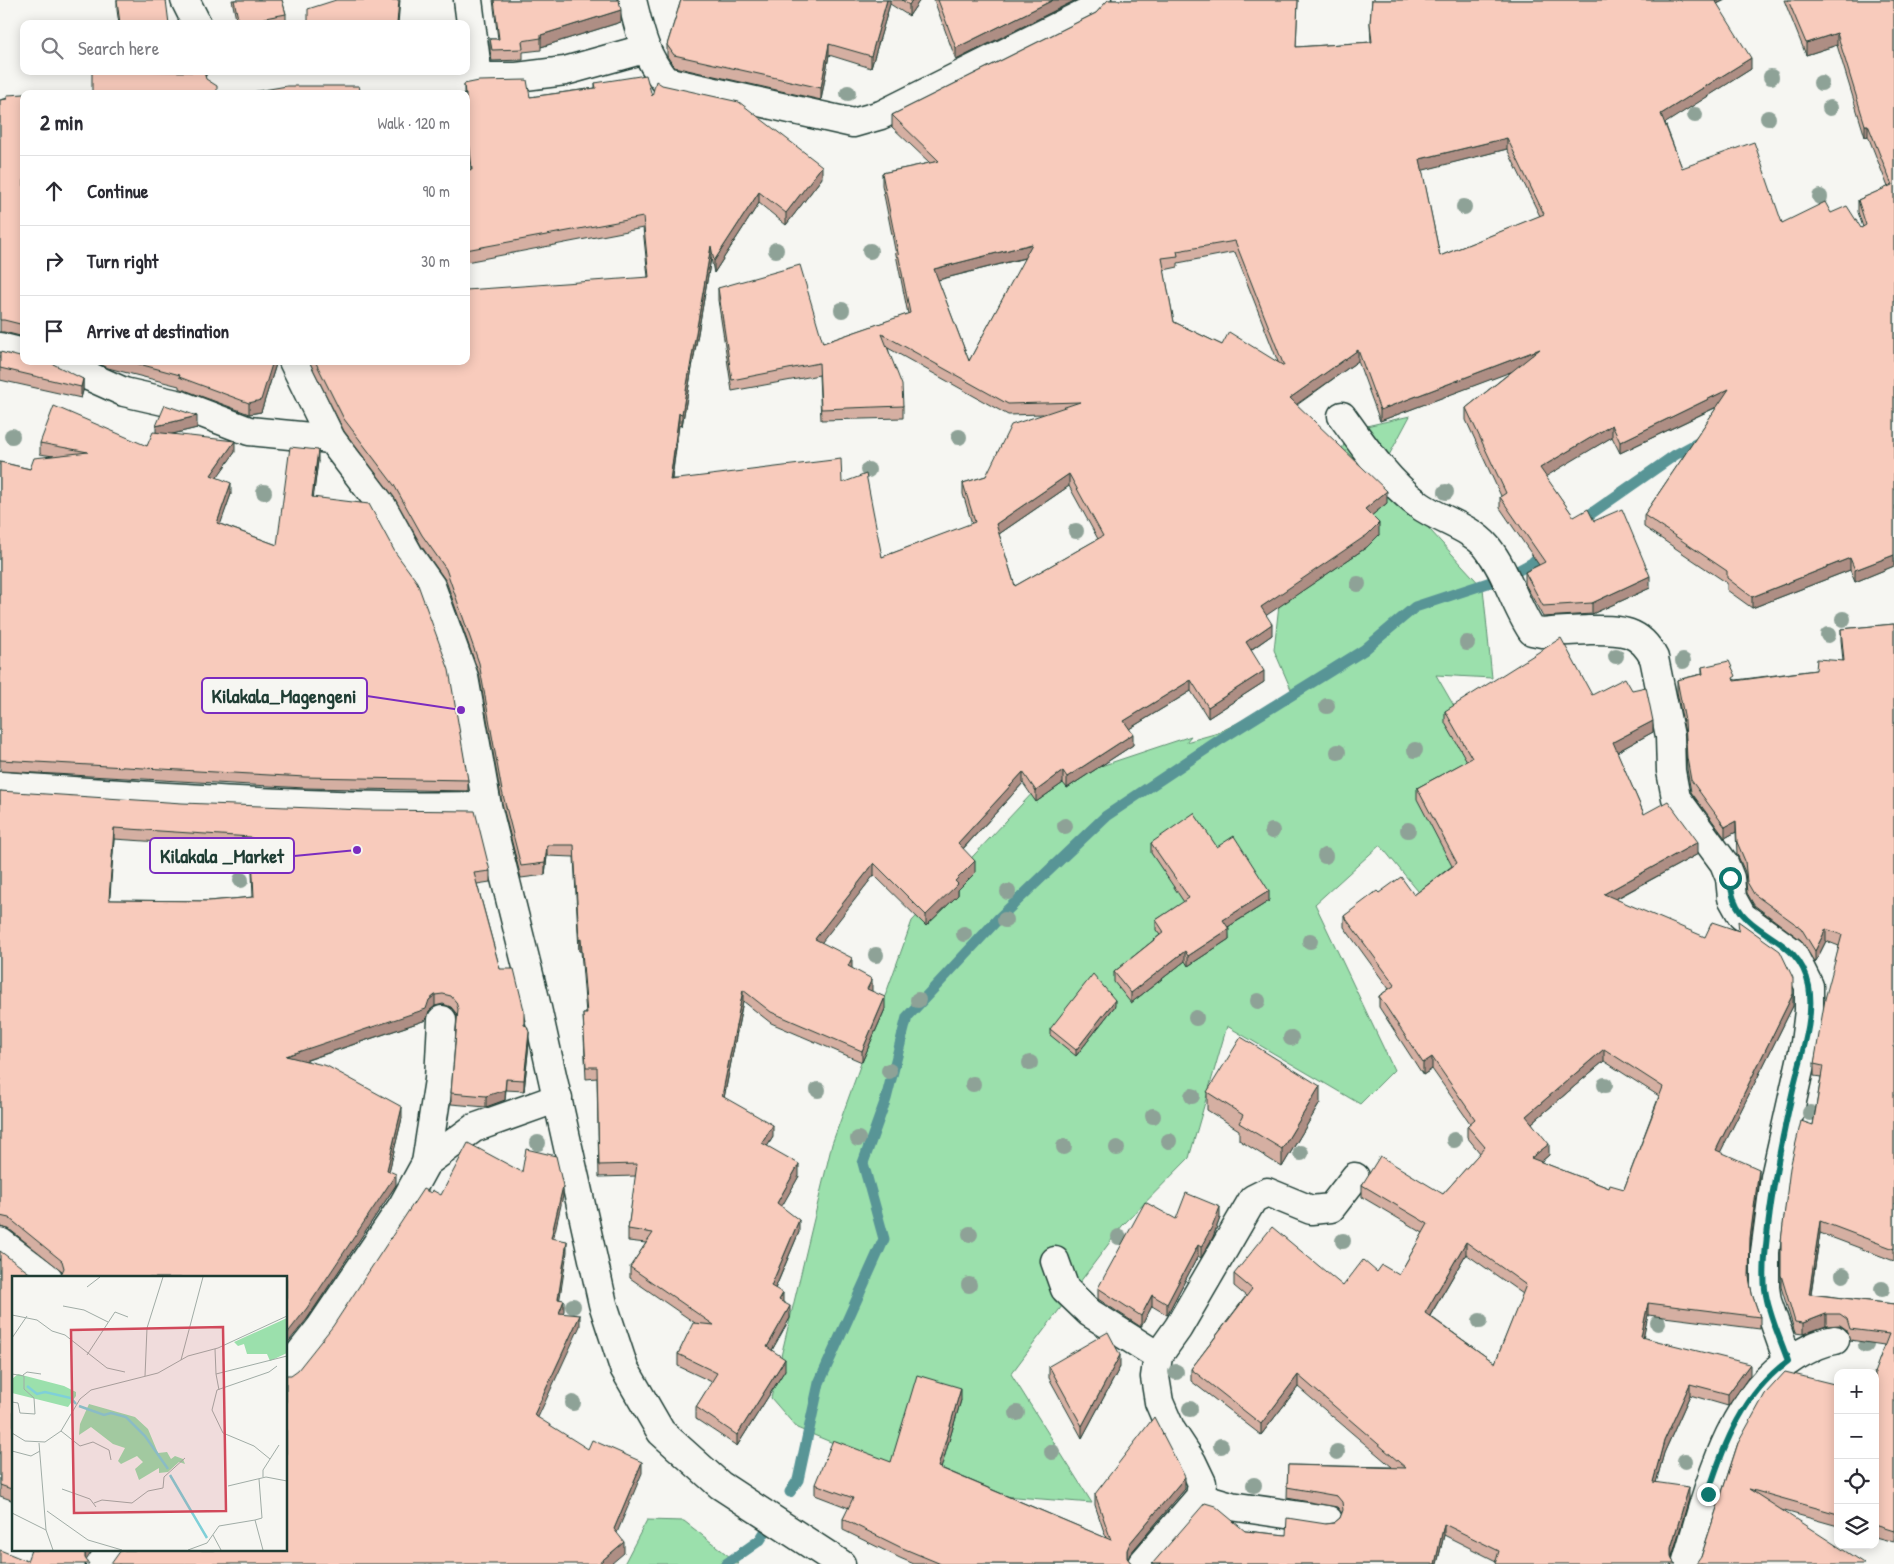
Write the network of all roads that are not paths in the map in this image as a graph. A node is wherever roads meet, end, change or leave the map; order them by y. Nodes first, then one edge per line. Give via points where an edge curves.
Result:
1 (185, 0) edge
2 (468, 0) edge
3 (632, 0) edge
4 (1098, 0) edge
5 (195, 20) edge
6 (644, 49) junction
7 (478, 77) junction
8 (219, 82) edge
9 (0, 347) edge
10 (20, 352) edge
11 (64, 365) edge
12 (295, 365) edge
13 (1342, 416) dead end
14 (331, 439) junction
15 (0, 786) edge
16 (487, 806) junction
17 (442, 1020) dead end
18 (558, 1098) junction
19 (426, 1162) junction
20 (1355, 1177) dead end
21 (0, 1242) edge
22 (1054, 1261) dead end
23 (45, 1276) edge
24 (1835, 1340) dead end
25 (1158, 1356) junction
26 (1788, 1361) junction
27 (288, 1368) edge
28 (1200, 1498) junction
29 (1328, 1520) dead end
30 (110, 1552) edge
31 (100, 1564) edge
32 (841, 1564) edge
33 (1142, 1564) edge
34 (1686, 1564) edge

1 - 5 street
2 - 7 street
3 - 6 street
4 - 6 street via 1089,11 985,65 881,115 853,123 665,80
6 - 7 street via 565,71 517,77
7 - 8 street via 451,82
9 - 10 street
11 - 14 street via 124,392 181,406 249,431
12 - 14 street
13 - 26 street via 1395,485 1421,506 1475,536 1487,547 1506,577 1532,631 1614,629 1632,634 1649,649 1670,736 1676,798 1724,863 1730,878 1732,898 1742,916 1786,946 1799,964 1809,986 1809,1012 1805,1044 1775,1177 1764,1272 1767,1301
14 - 16 street via 382,506 409,555 431,586 464,677
15 - 16 street via 290,803
16 - 18 street
17 - 19 street via 439,1080
18 - 19 street via 474,1128
18 - 32 street via 603,1304 624,1368 661,1432 720,1485
19 - 27 street via 403,1205 320,1328
20 - 25 street via 1331,1208 1311,1210 1267,1192 1253,1199 1178,1328
21 - 23 street
22 - 25 street via 1065,1289 1090,1314
24 - 26 street via 1812,1347
25 - 28 street via 1155,1377 1159,1402 1171,1430 1202,1483
26 - 34 street via 1757,1388 1746,1403 1717,1466
28 - 29 street via 1231,1506
28 - 33 street
30 - 31 street

